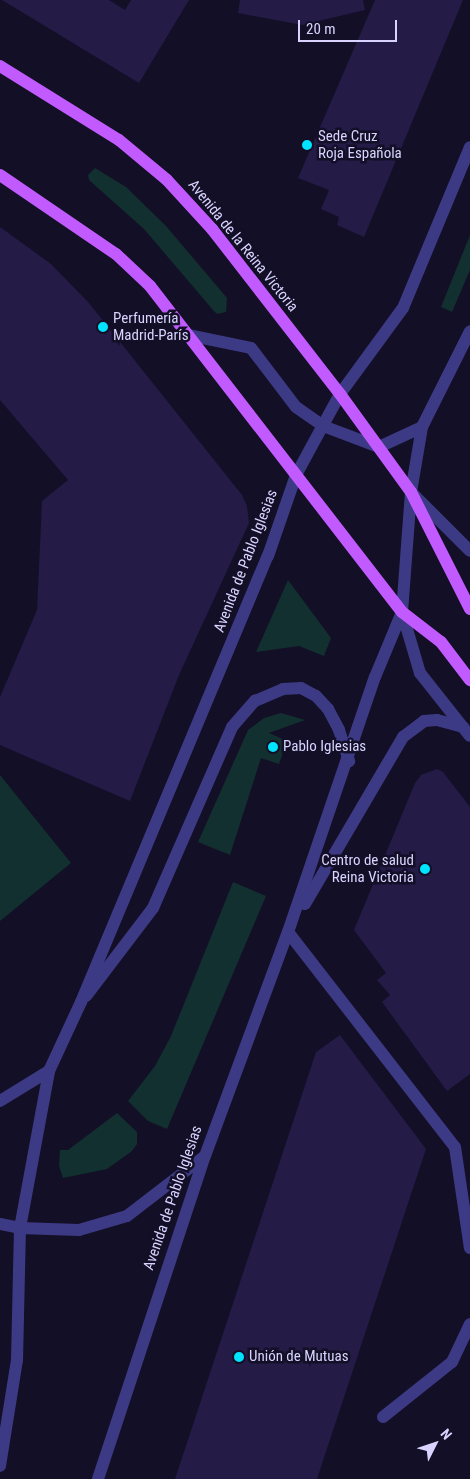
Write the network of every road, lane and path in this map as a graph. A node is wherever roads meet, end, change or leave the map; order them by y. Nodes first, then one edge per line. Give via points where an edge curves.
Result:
1 (0, 66) edge
2 (470, 147) edge
3 (0, 175) edge
4 (470, 331) edge
5 (188, 335) junction
6 (340, 394) junction
7 (323, 426) junction
8 (422, 427) junction
9 (379, 448) junction
10 (296, 475) junction
11 (411, 492) junction
12 (470, 550) edge
13 (470, 609) edge
14 (402, 612) junction
15 (470, 680) edge
16 (467, 732) edge
17 (349, 761) junction
18 (288, 932) junction
19 (81, 1002) junction
20 (49, 1071) junction
21 (0, 1101) edge
22 (205, 1156) junction
23 (0, 1224) edge
24 (20, 1228) junction
25 (470, 1248) edge
26 (470, 1324) edge
27 (383, 1417) dead end
28 (0, 1466) edge
29 (98, 1479) edge

1 - 6 main road, Avenida de la Reina Victoria via 119,140 167,180 212,229
2 - 6 street, Avenida de Pablo Iglesias via 403,308
3 - 5 main road via 116,254 150,286
4 - 8 street, Avenida de Pablo Iglesias
5 - 7 street via 251,348 296,406
5 - 10 main road
6 - 7 street, Avenida de Pablo Iglesias
6 - 9 main road, Avenida de la Reina Victoria
7 - 9 street
7 - 10 street, Avenida de Pablo Iglesias
8 - 9 street
8 - 11 street, Avenida de Pablo Iglesias
9 - 11 main road, Avenida de la Reina Victoria
10 - 14 main road
10 - 19 street, Avenida de Pablo Iglesias via 268,556
11 - 12 street, Avenida de la Reina Victoria
11 - 13 main road, Avenida de la Reina Victoria
11 - 14 street, Avenida de Pablo Iglesias
14 - 15 main road via 441,642
14 - 16 street via 420,673
14 - 17 street, Avenida de Pablo Iglesias via 375,677
16 - 18 street, Avenida de Pablo Iglesias via 437,720 424,721 403,737
17 - 18 street, Avenida de Pablo Iglesias
17 - 19 street, Avenida de Pablo Iglesias via 339,730 328,709 316,696 301,688 283,689 255,701 232,727 153,908
18 - 22 street, Avenida de Pablo Iglesias
18 - 25 street via 456,1147
19 - 20 street, Avenida de Pablo Iglesias
20 - 21 street
20 - 24 street, Avenida de Pablo Iglesias
22 - 24 street via 127,1216 79,1230
22 - 29 street, Avenida de Pablo Iglesias
23 - 24 street
24 - 28 street, Avenida de Pablo Iglesias via 17,1360
26 - 27 street via 452,1362

